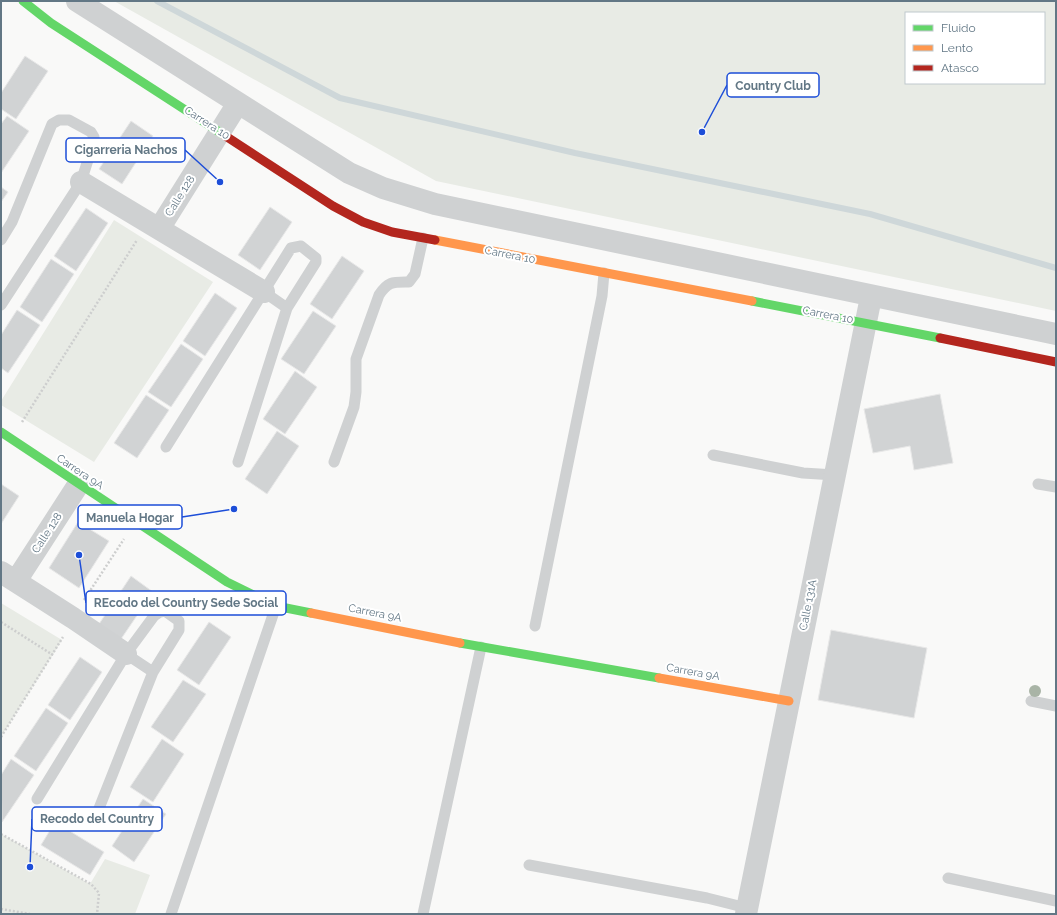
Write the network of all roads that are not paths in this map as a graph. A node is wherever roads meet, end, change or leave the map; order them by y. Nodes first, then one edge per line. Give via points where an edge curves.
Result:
1 (23, 1) edge
2 (77, 1) edge
3 (238, 103) junction
4 (220, 131) junction
5 (81, 182) junction
6 (154, 226) junction
7 (423, 238) junction
8 (1, 240) edge
9 (604, 273) junction
10 (264, 292) junction
11 (871, 297) junction
12 (1, 304) edge
13 (287, 308) junction
14 (865, 323) junction
15 (1056, 334) edge
16 (1056, 362) edge
17 (1, 432) edge
18 (166, 447) dead end
19 (713, 455) dead end
20 (238, 462) dead end
21 (334, 462) dead end
22 (835, 475) junction
23 (1038, 484) dead end
24 (78, 485) junction
25 (1056, 487) edge
26 (8, 577) edge
27 (276, 606) junction
28 (535, 626) dead end
29 (481, 647) junction
30 (126, 654) junction
31 (153, 672) junction
32 (789, 701) junction
33 (1031, 701) dead end
34 (1056, 706) edge
35 (37, 800) dead end
36 (94, 822) dead end
37 (529, 865) dead end
38 (948, 878) dead end
39 (1056, 901) edge
40 (746, 911) edge
41 (171, 914) edge
42 (423, 914) edge

1 - 4 street, Carrera 10 via 51,23
2 - 3 street
3 - 4 street, Calle 128
3 - 11 street via 349,173 383,188 435,204
4 - 6 street, Calle 128
4 - 7 street, Carrera 10 via 333,206 357,219 392,232
5 - 6 street
5 - 8 lane via 94,137 91,132 69,120 59,120 52,124 12,222
5 - 12 lane
6 - 10 street
7 - 9 street, Carrera 10
7 - 21 lane via 415,274 409,282 392,282 384,286 379,295 356,359 354,407
9 - 14 street, Carrera 10
9 - 28 lane via 601,304
10 - 13 lane
10 - 13 lane via 291,248 300,246 316,258 316,262
10 - 18 lane
11 - 14 street, Calle 131A
11 - 15 street
13 - 20 lane
14 - 16 street, Carrera 10
14 - 22 street, Calle 131A
17 - 24 street, Carrera 9A
19 - 22 lane via 803,473
22 - 32 street, Calle 131A
23 - 25 lane
24 - 26 street, Calle 128
24 - 27 street, Carrera 9A via 227,582
26 - 30 street
27 - 29 street, Carrera 9A
27 - 41 lane
29 - 32 street, Carrera 9A
29 - 42 lane
30 - 31 lane
30 - 31 lane via 154,616 165,611 179,621 179,630
30 - 35 lane
31 - 36 lane
32 - 40 street, Calle 131A
33 - 34 lane
37 - 40 lane via 707,898
38 - 39 lane

